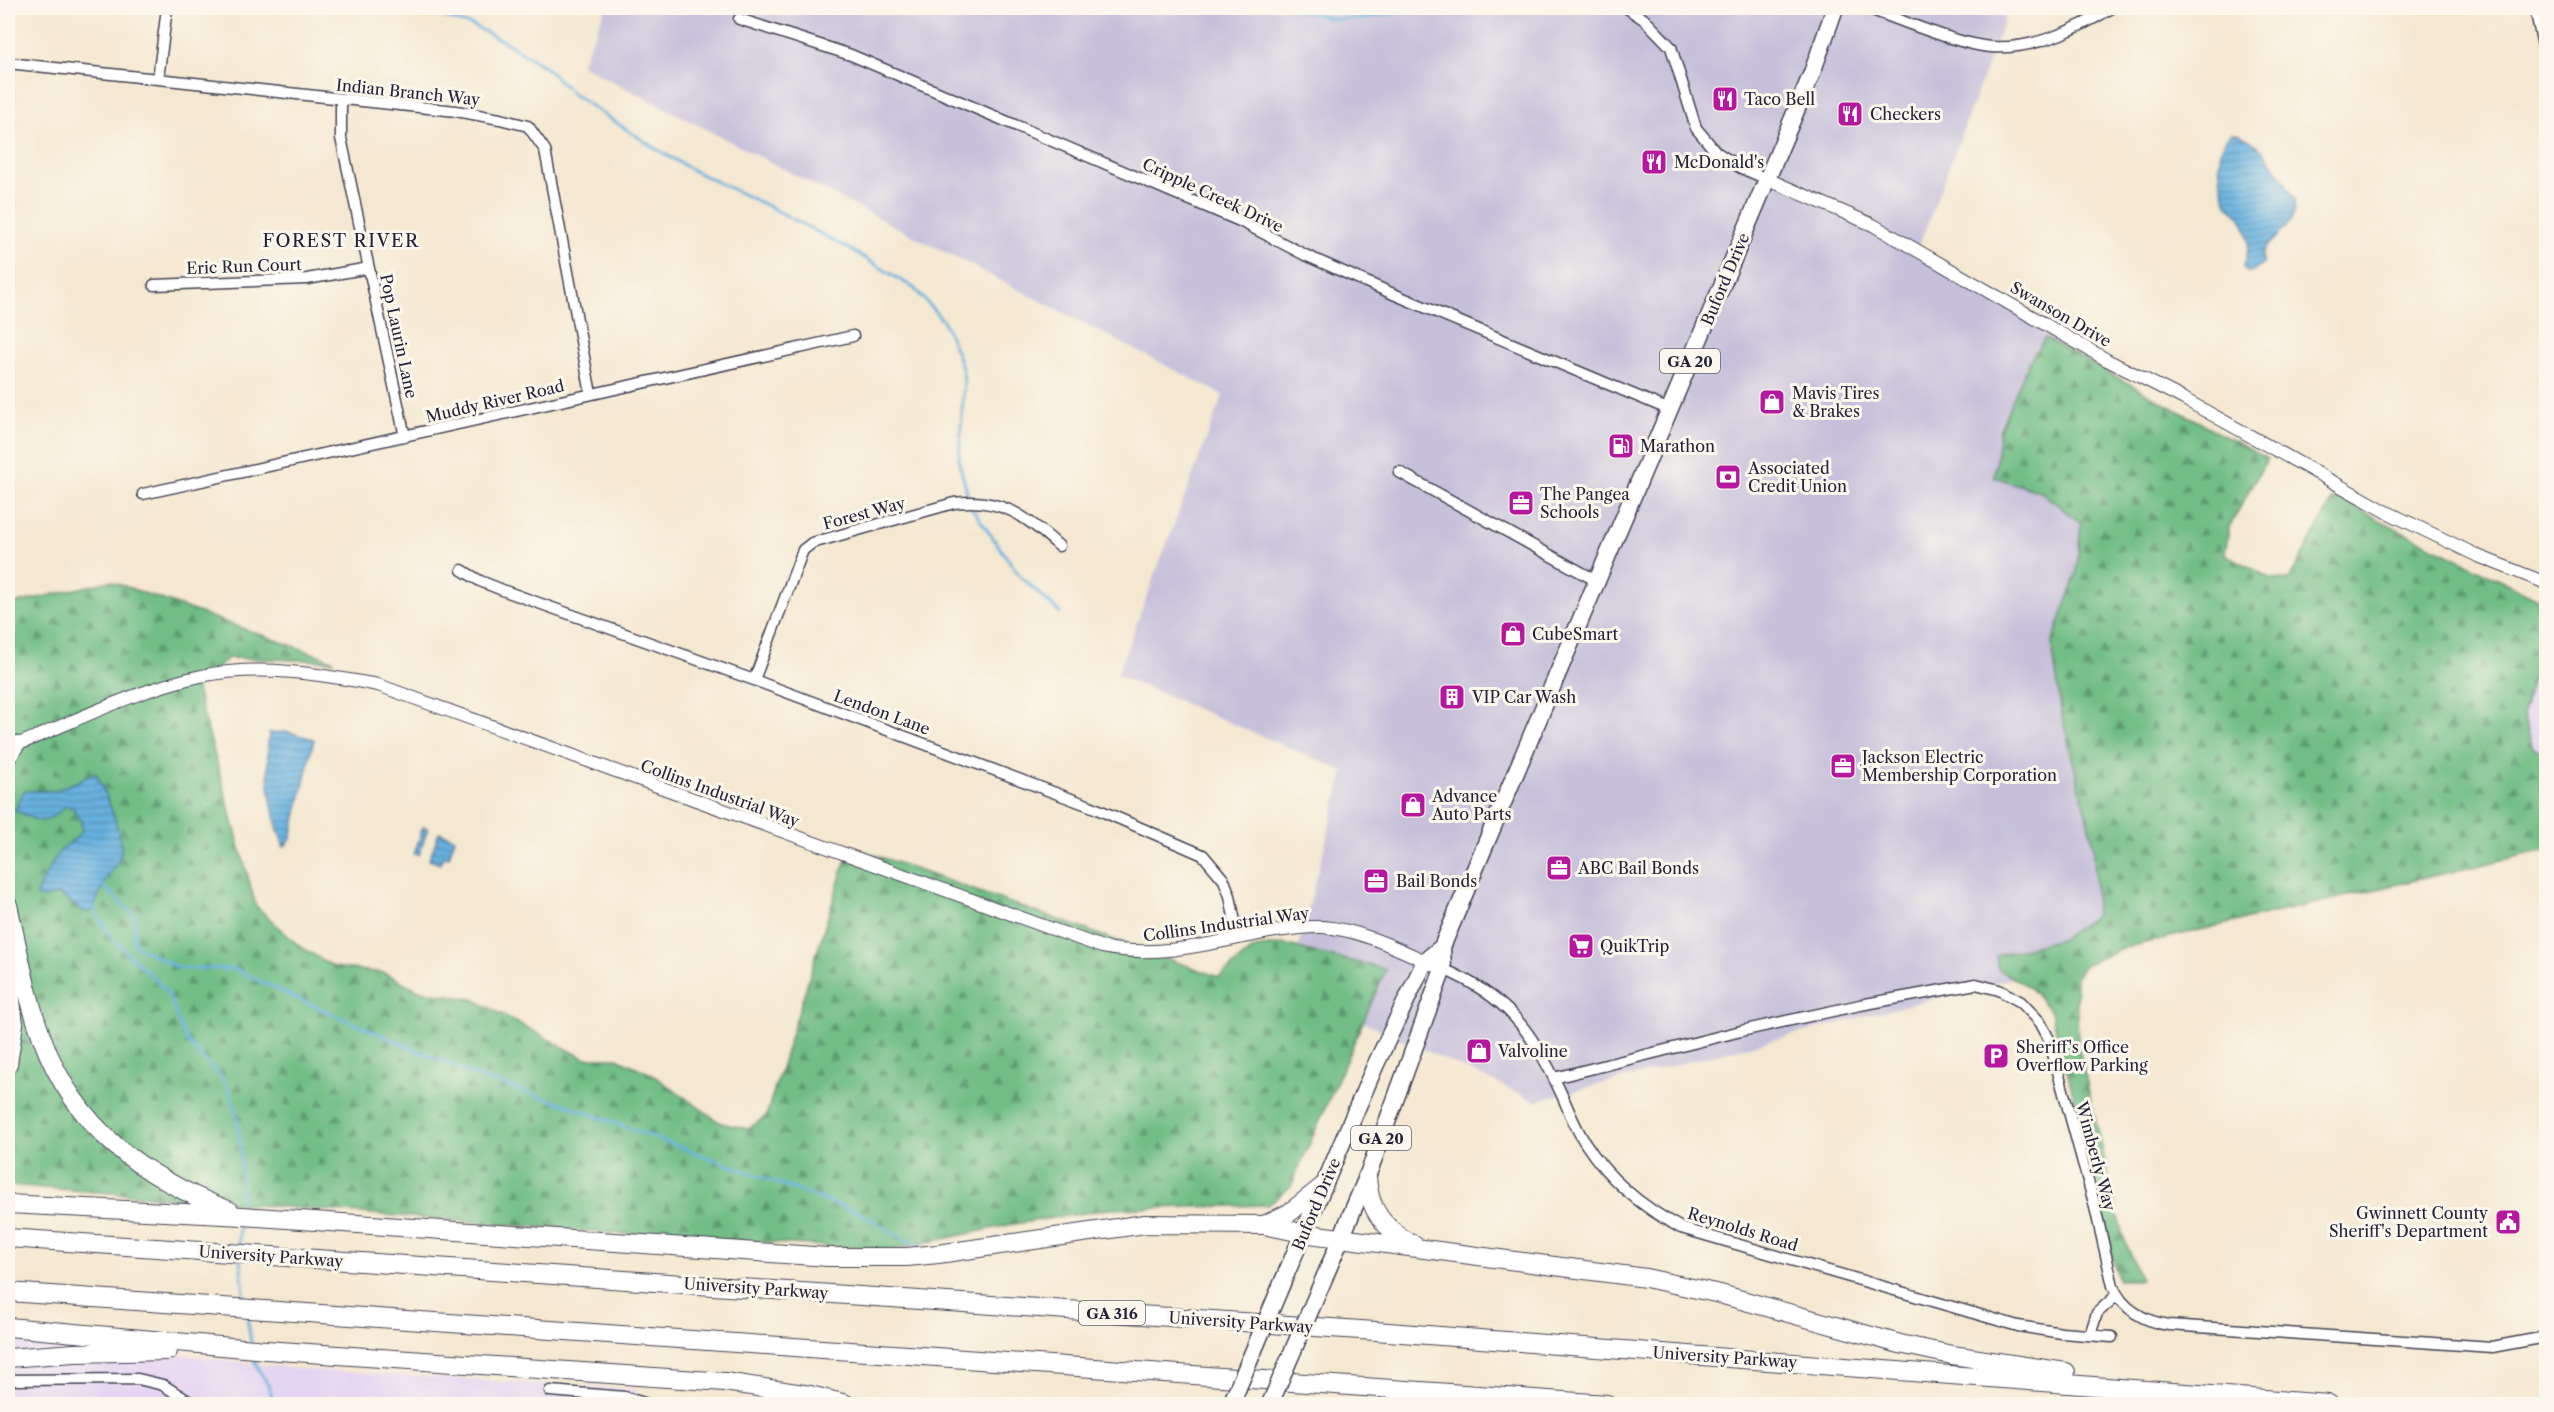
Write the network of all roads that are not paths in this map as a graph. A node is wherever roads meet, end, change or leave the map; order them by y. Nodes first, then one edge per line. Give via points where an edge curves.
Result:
1 (167, 8) edge
2 (1627, 8) edge
3 (1836, 8) edge
4 (1867, 8) edge
5 (2112, 8) edge
6 (2535, 8) edge
7 (739, 19) dead end
8 (2547, 60) edge
9 (8, 63) edge
10 (158, 80) junction
11 (341, 100) junction
12 (1767, 179) junction
13 (369, 268) junction
14 (154, 285) dead end
15 (852, 336) dead end
16 (591, 394) junction
17 (1670, 410) junction
18 (405, 437) junction
19 (1399, 472) dead end
20 (143, 494) dead end
21 (1059, 546) dead end
22 (462, 570) dead end
23 (1597, 581) junction
24 (2547, 584) edge
25 (754, 680) junction
26 (10, 750) edge
27 (8, 905) edge
28 (1238, 938) junction
29 (1442, 947) junction
30 (1425, 961) junction
31 (1443, 969) junction
32 (8, 977) edge
33 (8, 1064) edge
34 (1554, 1078) junction
35 (1366, 1177) junction
36 (1323, 1186) junction
37 (8, 1204) edge
38 (243, 1216) junction
39 (1264, 1225) junction
40 (1302, 1233) junction
41 (8, 1238) edge
42 (1342, 1238) junction
43 (1421, 1249) junction
44 (8, 1292) edge
45 (2117, 1295) junction
46 (8, 1327) edge
47 (2090, 1335) junction
48 (2112, 1337) dead end
49 (2547, 1337) edge
50 (266, 1350) junction
51 (8, 1358) edge
52 (8, 1380) edge
53 (550, 1391) dead end
54 (2217, 1394) junction
55 (193, 1404) edge
56 (647, 1404) edge
57 (846, 1404) edge
58 (1231, 1404) edge
59 (1270, 1404) edge
60 (1606, 1404) edge
61 (2329, 1404) edge

1 - 10 street
2 - 12 street, Swanson Drive via 1671,46 1696,128 1716,152
3 - 12 highway, Buford Drive / GA 20
4 - 5 street via 1934,31 2003,47 2032,43 2080,27
6 - 8 street
7 - 17 street, Cripple Creek Drive via 851,55 1242,222 1391,293
9 - 10 street, Indian Branch Way
10 - 11 street, Indian Branch Way
11 - 13 street, Pop Laurin Lane via 341,138
11 - 16 street, Indian Branch Way via 456,111 528,126 545,150
12 - 17 highway, Buford Drive / GA 20
12 - 24 street, Swanson Drive via 1867,222 2108,360 2387,512
13 - 14 street, Eric Run Court via 307,279
13 - 18 street, Pop Laurin Lane
15 - 16 street, Muddy River Road
16 - 18 street, Muddy River Road
17 - 23 highway, Buford Drive / GA 20
18 - 20 street, Muddy River Road
19 - 23 street
21 - 25 street, Forest Way via 1030,520 1003,507 969,501 812,543 803,550
22 - 25 street, Lendon Lane via 505,591
23 - 29 highway, Buford Drive / GA 20
25 - 28 street, Lendon Lane via 1090,806 1203,855 1224,880
26 - 28 street, Collins Industrial Way via 135,695 202,676 249,671 318,674 378,686 1101,947 1148,953
27 - 38 highway via 42,1040 86,1116 145,1170
28 - 30 street, Collins Industrial Way via 1324,927
29 - 30 highway, Buford Drive / GA 20
29 - 31 highway, Buford Drive / GA 20
30 - 31 street, Collins Industrial Way
30 - 36 highway, Buford Drive / GA 20
31 - 34 street, Reynolds Road via 1485,991 1512,1012 1535,1041
31 - 35 highway, Buford Drive / GA 20
32 - 33 highway via 14,1024
34 - 45 street, Wimberly Way via 1860,1005 1976,984 1999,990 2032,1011 2049,1039
34 - 47 street, Reynolds Road via 1585,1143 1609,1175 1644,1205 1681,1228 2018,1326
35 - 42 highway, Buford Drive / GA 20
35 - 43 highway via 1370,1200 1382,1223
36 - 39 highway via 1289,1213
36 - 40 highway, Buford Drive / GA 20
37 - 38 highway
38 - 39 highway via 867,1258 970,1251 1145,1224
39 - 40 highway
40 - 42 highway
40 - 58 highway, Buford Drive / GA 20, bridge
41 - 54 highway, University Parkway / GA 316 via 1375,1330
42 - 43 highway
42 - 59 highway, Buford Drive / GA 20, bridge
43 - 54 highway via 1646,1278 1952,1355
44 - 60 highway
45 - 47 street via 2097,1313
45 - 49 street via 2138,1315 2169,1325 2492,1347
46 - 50 highway
47 - 48 street, Reynolds Road
50 - 51 highway via 102,1352
50 - 57 highway via 725,1382
52 - 55 street via 138,1379 163,1385
53 - 56 street via 625,1396
54 - 61 highway, University Parkway / GA 316

